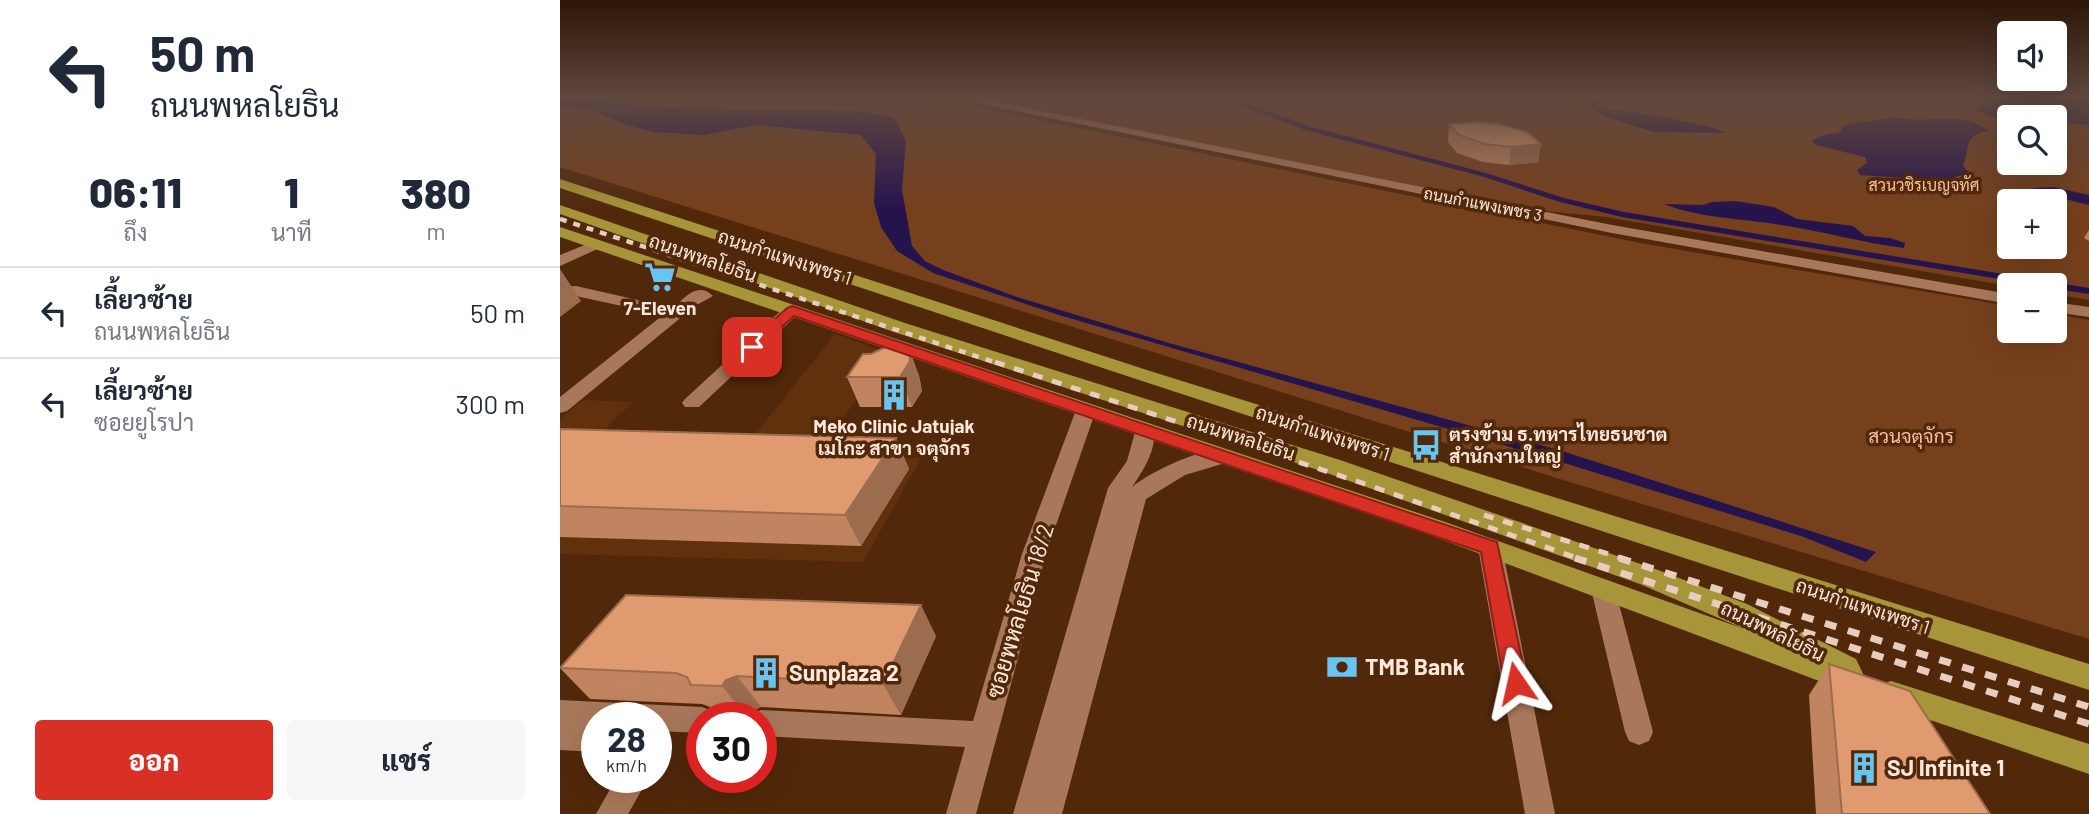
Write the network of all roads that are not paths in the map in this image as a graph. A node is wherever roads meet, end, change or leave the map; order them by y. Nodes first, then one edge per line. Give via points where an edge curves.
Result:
1 (1144, 136) edge
2 (560, 183) edge
3 (560, 209) edge
4 (560, 232) edge
5 (597, 244) junction
6 (560, 261) edge
7 (560, 292) edge
8 (705, 294) junction
9 (1997, 297) edge
10 (2067, 309) edge
11 (792, 310) junction
12 (2089, 312) edge
13 (675, 313) junction
14 (895, 345) junction
15 (968, 349) junction
16 (692, 403) dead end
17 (560, 407) edge
18 (1086, 410) junction
19 (1144, 430) junction
20 (1224, 456) junction
21 (1146, 474) junction
22 (1490, 547) junction
23 (1603, 589) junction
24 (2089, 677) edge
25 (1907, 700) junction
26 (560, 713) edge
27 (581, 714) edge
28 (777, 724) edge
29 (1639, 732) dead end
30 (984, 735) junction
31 (560, 737) edge
32 (581, 738) edge
33 (2089, 759) edge
34 (624, 793) edge
35 (611, 814) edge
36 (961, 814) edge
37 (1028, 814) edge
38 (1047, 814) edge
39 (1540, 814) edge

1 - 9 street, ถนนกำแพงเพชร 3 via 1612,229
2 - 24 main road, ถนนกำแพงเพชร 1 via 1170,384
3 - 15 main road, ถนนพหลโยธิน
4 - 5 main road, ถนนพหลโยธิน
5 - 6 street
5 - 8 main road, ถนนพหลโยธิน
7 - 13 street via 576,291
8 - 11 main road, ถนนพหลโยธิน
8 - 13 street
10 - 12 street
11 - 14 main road, ถนนพหลโยธิน
11 - 16 street
13 - 17 street
14 - 15 main road
14 - 18 main road, ถนนพหลโยธิน
15 - 25 main road, ถนนพหลโยธิน via 1332,466 1649,577 1775,630
18 - 19 main road, ถนนพหลโยธิน
18 - 30 street, ซอยพหลโยธิน 18/2 via 1034,554
19 - 20 main road, ถนนพหลโยธิน
19 - 21 street
20 - 21 street
20 - 22 main road, ถนนพหลโยธิน
21 - 37 street via 1119,488
21 - 38 street via 1136,495
22 - 23 main road, ถนนพหลโยธิน
22 - 39 street
23 - 25 main road, ถนนพหลโยธิน
23 - 29 street
25 - 33 main road, ถนนพหลโยธิน
26 - 27 street
28 - 30 street
30 - 36 street, ซอยพหลโยธิน 18/2
31 - 32 street
34 - 35 street

